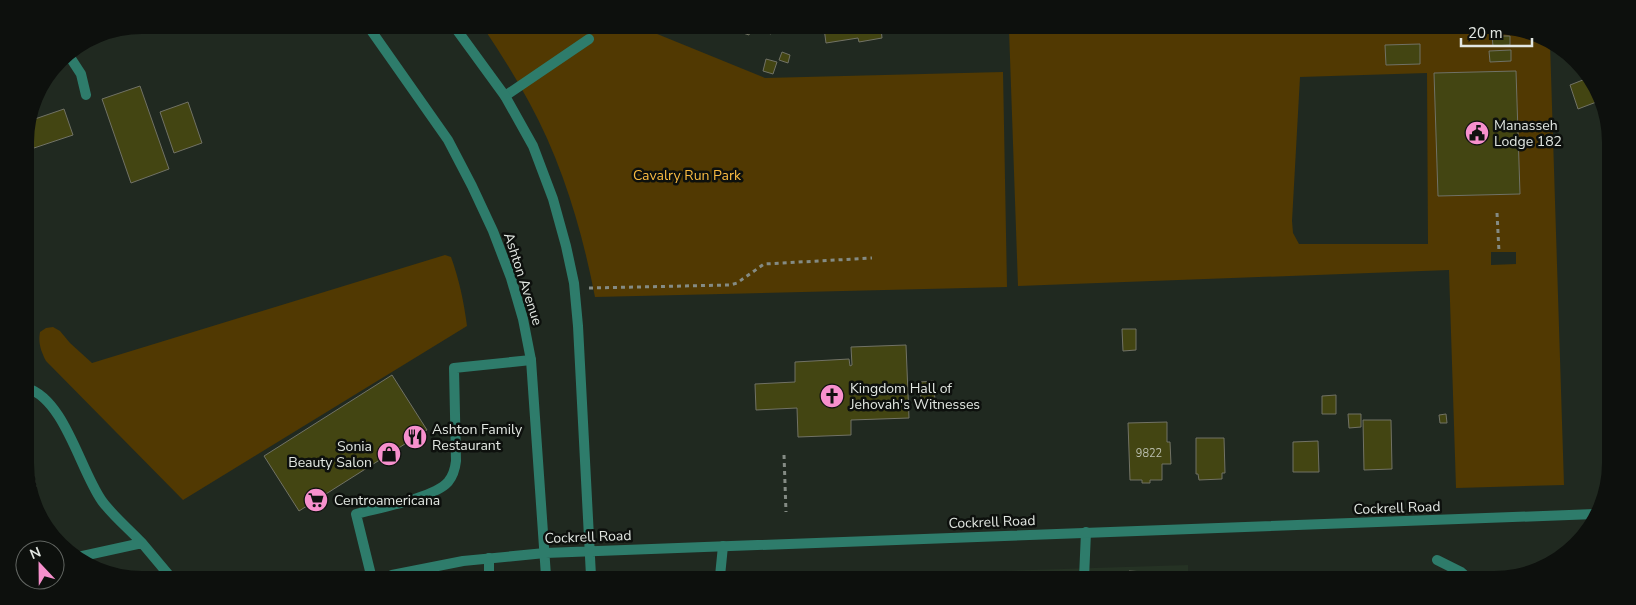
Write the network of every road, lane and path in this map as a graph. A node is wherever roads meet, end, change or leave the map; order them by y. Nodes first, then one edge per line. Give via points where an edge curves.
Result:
1 (374, 34) edge
2 (460, 34) edge
3 (589, 40) dead end
4 (69, 61) edge
5 (86, 95) dead end
6 (505, 96) junction
7 (1497, 212) dead end
8 (1499, 252) dead end
9 (872, 258) dead end
10 (574, 288) junction
11 (531, 360) junction
12 (34, 390) edge
13 (784, 455) dead end
14 (786, 512) dead end
15 (1589, 514) edge
16 (1086, 532) junction
17 (142, 543) junction
18 (723, 546) junction
19 (589, 551) junction
20 (545, 553) junction
21 (86, 555) edge
22 (489, 558) junction
23 (1437, 560) dead end
24 (165, 571) edge
25 (370, 571) edge
26 (408, 571) edge
27 (489, 571) edge
28 (546, 571) edge
29 (591, 571) edge
30 (720, 571) edge
31 (1084, 571) edge
32 (1459, 571) edge

1 - 11 street, Ashton Avenue via 448,140 472,186 511,278
2 - 6 street
3 - 6 street
4 - 5 street via 81,74
6 - 10 street via 533,146 553,199
7 - 8 path
9 - 10 path via 764,264 737,283
10 - 19 street
11 - 20 street, Ashton Avenue
11 - 25 street via 454,368 454,473 446,484 432,493 356,514
12 - 17 street via 54,407 102,502
13 - 14 path
15 - 16 street, Cockrell Road
16 - 18 street, Cockrell Road
16 - 31 street
17 - 21 street
17 - 24 street
18 - 19 street, Cockrell Road
18 - 30 street
19 - 20 street, Cockrell Road
19 - 29 street
20 - 22 street, Cockrell Road
20 - 28 street, Ashton Avenue
22 - 26 street, Cockrell Road
22 - 27 street
23 - 32 street

